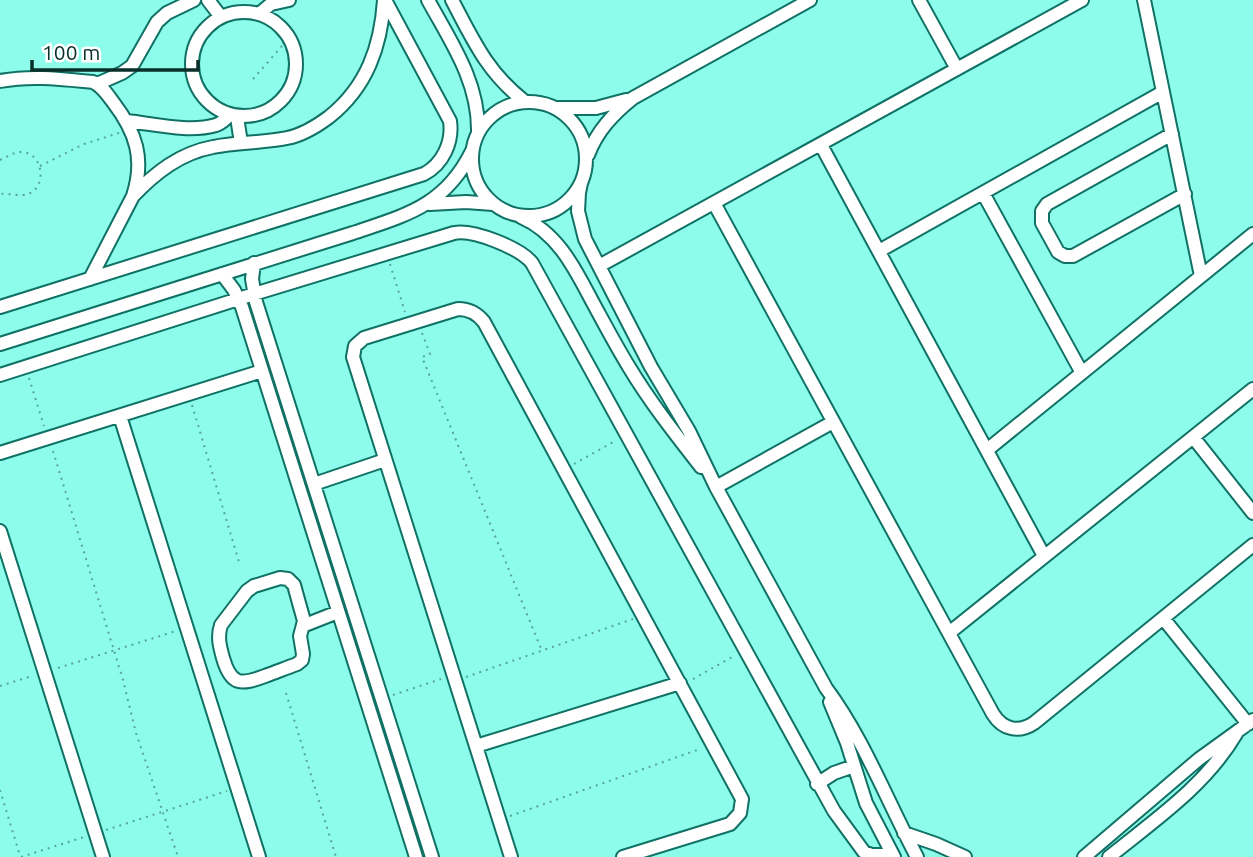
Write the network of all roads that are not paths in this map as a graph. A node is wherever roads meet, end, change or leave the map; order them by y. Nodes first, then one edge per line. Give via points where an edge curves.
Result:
1 (194, 0) edge
2 (208, 0) edge
3 (289, 0) edge
4 (385, 0) edge
5 (428, 0) edge
6 (452, 0) edge
7 (810, 0) edge
8 (919, 0) edge
9 (1082, 0) edge
10 (1144, 0) edge
11 (260, 14) junction
12 (221, 17) junction
13 (957, 69) junction
14 (0, 81) edge
15 (97, 84) junction
16 (1163, 92) junction
17 (633, 98) junction
18 (524, 101) junction
19 (557, 108) junction
20 (233, 116) junction
21 (129, 126) junction
22 (478, 132) junction
23 (1172, 134) junction
24 (241, 143) junction
25 (821, 145) junction
26 (472, 151) junction
27 (587, 159) junction
28 (581, 183) junction
29 (983, 193) junction
30 (1185, 194) junction
31 (133, 196) junction
32 (714, 203) junction
33 (493, 204) junction
34 (426, 205) junction
35 (518, 216) junction
36 (1253, 234) edge
37 (878, 251) junction
38 (254, 263) junction
39 (599, 266) junction
40 (222, 274) junction
41 (1201, 276) junction
42 (90, 278) junction
43 (254, 294) junction
44 (239, 299) junction
45 (0, 307) edge
46 (0, 344) edge
47 (262, 371) junction
48 (1082, 373) junction
49 (0, 374) edge
50 (1253, 389) edge
51 (120, 416) junction
52 (834, 422) junction
53 (1193, 437) junction
54 (987, 450) junction
55 (0, 453) edge
56 (385, 460) junction
57 (314, 484) junction
58 (716, 486) junction
59 (1253, 513) edge
60 (0, 531) edge
61 (1253, 545) edge
62 (1044, 556) junction
63 (338, 612) junction
64 (1163, 618) junction
65 (304, 625) junction
66 (949, 633) junction
67 (681, 684) junction
68 (826, 688) junction
69 (1251, 722) edge
70 (1236, 733) junction
71 (476, 746) junction
72 (854, 766) junction
73 (817, 784) junction
74 (904, 833) junction
75 (893, 856) edge
76 (103, 857) edge
77 (260, 857) edge
78 (416, 857) edge
79 (432, 857) edge
80 (511, 857) edge
81 (623, 857) edge
82 (917, 857) edge
83 (965, 857) edge
84 (1084, 857) edge
85 (1109, 857) edge

1 - 15 street via 157,22 132,66
2 - 12 street
3 - 11 street via 271,4
4 - 24 street via 374,57 341,107 296,136
4 - 42 street via 450,121 446,151 435,167
5 - 22 street via 469,78 477,104
6 - 18 street via 486,63
7 - 17 street
8 - 13 street
9 - 13 street
10 - 16 street
11 - 12 street
11 - 20 street via 279,25 289,38 295,53 295,75 286,95 270,110
12 - 20 street via 197,41 192,75 201,96 218,111
13 - 25 street
14 - 15 street via 43,77
15 - 21 street
16 - 23 street
16 - 29 street
17 - 19 street via 596,108
17 - 27 street via 600,131
18 - 19 street
18 - 22 street via 497,111
19 - 27 street via 579,130
20 - 21 street via 217,125 198,127
20 - 24 street
21 - 31 street via 138,161
22 - 26 street
23 - 30 street
23 - 30 street via 1047,204 1041,219 1058,252 1073,256
24 - 31 street via 201,149 176,160
25 - 32 street
25 - 37 street
26 - 33 street via 475,181
26 - 34 street via 448,187
27 - 28 street
28 - 35 street via 573,196 548,213
28 - 39 street via 579,221
29 - 37 street
29 - 48 street
30 - 41 street
31 - 42 street
32 - 39 street
32 - 52 street
33 - 34 street
33 - 35 street
34 - 38 street
35 - 58 street via 544,231 565,253 640,384
36 - 41 street
37 - 54 street
38 - 40 street
38 - 43 street
39 - 58 street
40 - 44 street
40 - 46 street
41 - 48 street
42 - 45 street
43 - 44 street
43 - 57 street
43 - 73 street via 459,232 523,254 532,263
44 - 47 street
44 - 49 street
47 - 51 street
47 - 63 street
48 - 54 street
50 - 53 street
51 - 55 street
51 - 77 street
52 - 58 street
52 - 66 street
53 - 59 street
53 - 62 street
54 - 62 street
56 - 57 street
56 - 67 street via 354,363 355,346 364,338 458,309 480,317
56 - 71 street
57 - 79 street
58 - 68 street
60 - 76 street
61 - 64 street
62 - 66 street
63 - 65 street
63 - 78 street
64 - 66 street via 1034,723 1019,729 1004,726 996,718
64 - 69 street
65 - 65 street via 300,663 246,683 234,680 226,671 219,632 243,594 254,586 288,579 294,585
67 - 71 street
67 - 81 street via 742,799 742,809 725,825
68 - 72 street
68 - 74 street via 847,719
69 - 70 street
70 - 84 street
70 - 85 street via 1195,786
71 - 80 street
72 - 73 street
72 - 75 street via 866,803
73 - 75 street via 864,852
74 - 82 street
74 - 83 street

